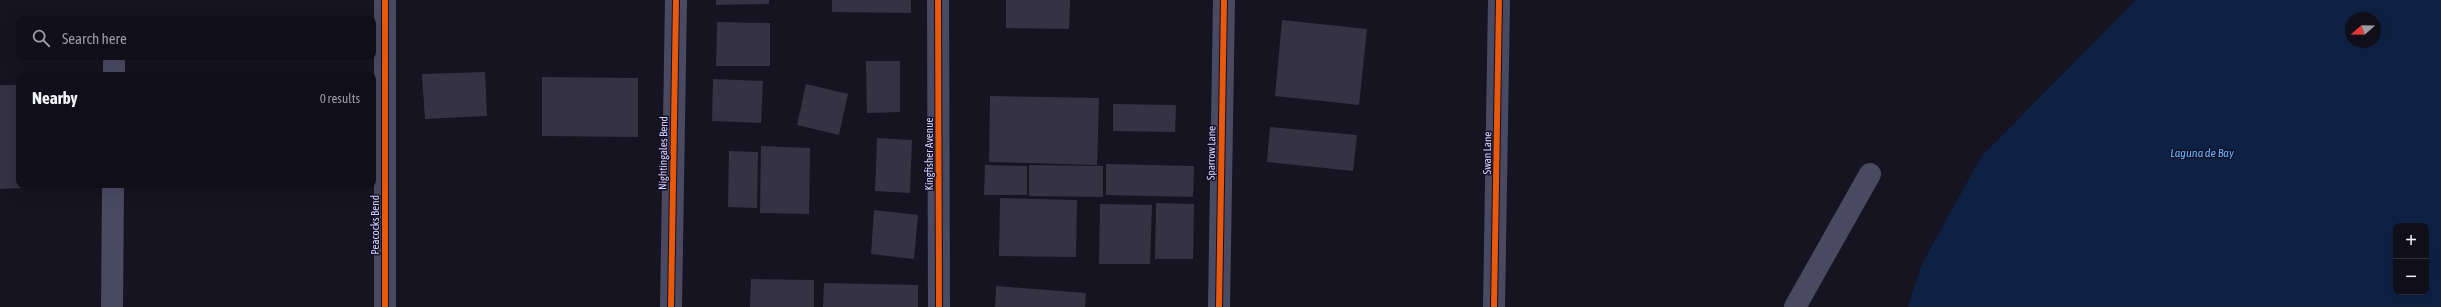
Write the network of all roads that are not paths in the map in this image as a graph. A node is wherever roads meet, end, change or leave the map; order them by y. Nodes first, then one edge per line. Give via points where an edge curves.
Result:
1 (385, 0) edge
2 (676, 0) edge
3 (938, 0) edge
4 (1224, 0) edge
5 (1499, 0) edge
6 (1870, 174) dead end
7 (113, 188) edge
8 (112, 307) edge
9 (385, 307) edge
10 (671, 307) edge
11 (940, 307) edge
12 (1218, 307) edge
13 (1494, 307) edge
14 (1795, 307) edge

1 - 9 street, Peacocks Bend
2 - 10 street, Nightingales Bend
3 - 11 street, Kingfisher Avenue
4 - 12 street, Sparrow Lane
5 - 13 street, Swan Lane
6 - 14 street
7 - 8 street

